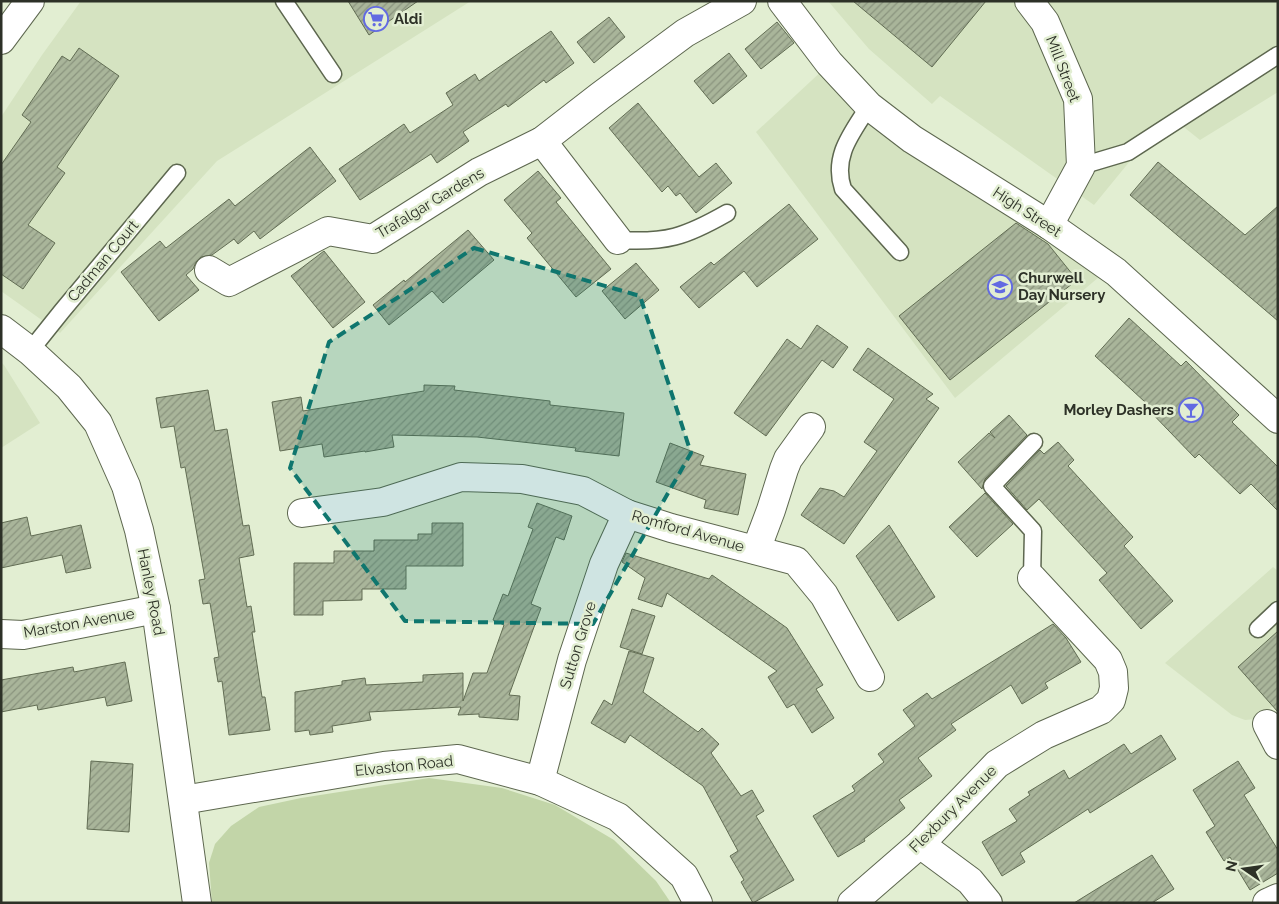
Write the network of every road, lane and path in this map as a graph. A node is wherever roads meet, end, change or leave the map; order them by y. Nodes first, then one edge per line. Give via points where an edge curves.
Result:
1 (30, 1) edge
2 (284, 1) edge
3 (742, 1) edge
4 (782, 1) edge
5 (1029, 1) edge
6 (1, 40) edge
7 (1278, 55) edge
8 (333, 74) dead end
9 (869, 106) junction
10 (542, 141) junction
11 (1081, 166) junction
12 (177, 172) dead end
13 (727, 213) dead end
14 (1049, 225) junction
15 (618, 240) joint
16 (900, 252) dead end
17 (209, 270) dead end
18 (1, 330) edge
19 (30, 351) junction
20 (1278, 419) edge
21 (811, 426) dead end
22 (1034, 442) dead end
23 (302, 513) dead end
24 (627, 514) junction
25 (756, 550) junction
26 (1032, 578) joint
27 (156, 609) junction
28 (1278, 610) edge
29 (1258, 629) dead end
30 (1, 634) edge
31 (870, 678) dead end
32 (540, 781) junction
33 (183, 800) junction
34 (920, 844) junction
35 (1278, 898) edge
36 (197, 903) edge
37 (698, 903) edge
38 (852, 903) edge
39 (988, 903) edge
40 (1267, 903) edge

1 - 6 street
2 - 8 lane
3 - 10 street, Trafalgar Gardens via 686,33
4 - 9 street, High Street via 828,63
5 - 11 street, Mill Street via 1044,22 1078,99
7 - 11 lane via 1128,152
9 - 14 street, High Street via 912,139
9 - 16 lane via 846,143 839,177 843,189
10 - 15 street
10 - 17 street, Trafalgar Gardens via 479,172 373,239 328,231 229,282
11 - 14 street
12 - 19 lane, Cadman Court
13 - 15 lane via 670,239 645,242
14 - 20 street, High Street via 1116,272
18 - 19 street, Hanley Road
19 - 27 street, Hanley Road via 69,387 98,423 126,486
21 - 25 street via 788,459
22 - 26 lane via 992,486 1033,531
23 - 24 street, Romford Avenue via 383,502 461,477 522,479 583,491
24 - 25 street, Romford Avenue
24 - 32 street, Sutton Grove via 604,564 574,652
25 - 31 street, Romford Avenue via 796,561 824,595
26 - 34 street, Flexbury Avenue via 1108,660 1113,672 1111,700 1101,710 1044,735 997,764
27 - 30 street, Marston Avenue via 23,635
27 - 33 street, Hanley Road
28 - 29 lane
32 - 33 street, Elvaston Road via 458,759 384,766
32 - 37 street, Elvaston Road via 618,816 684,876
33 - 36 street, Hanley Road
34 - 38 street, Flexbury Avenue
34 - 39 street via 970,881
35 - 40 street

